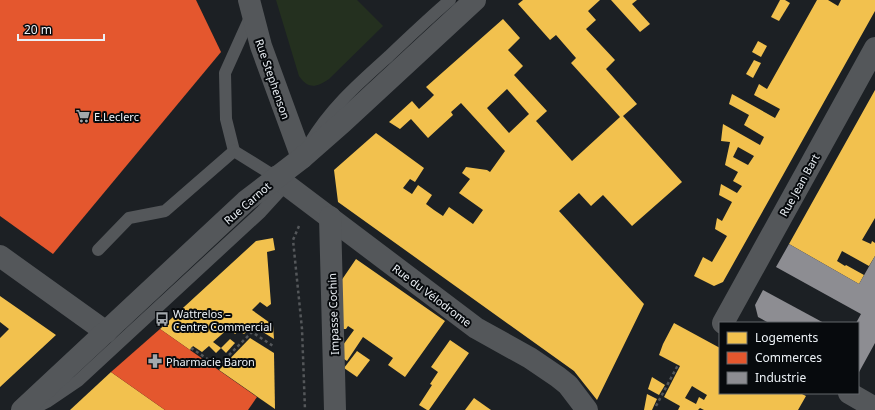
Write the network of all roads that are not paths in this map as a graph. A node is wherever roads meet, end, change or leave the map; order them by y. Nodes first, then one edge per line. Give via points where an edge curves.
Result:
1 (450, 0) edge
2 (475, 0) edge
3 (250, 7) edge
4 (875, 48) edge
5 (234, 150) junction
6 (302, 158) junction
7 (281, 181) junction
8 (330, 217) junction
9 (98, 250) dead end
10 (0, 256) edge
11 (724, 322) edge
12 (106, 332) junction
13 (851, 394) edge
14 (875, 408) edge
15 (22, 410) edge
16 (30, 410) edge
17 (335, 410) edge
18 (588, 410) edge

1 - 6 lane via 332,110 317,130
2 - 6 street, Rue Carnot
3 - 5 lane via 225,73 226,119
3 - 6 street, Rue Stephenson via 270,74
4 - 11 street, Rue Jean Bart
5 - 7 lane
5 - 9 lane via 165,211 129,218
6 - 7 street, Rue Carnot
7 - 8 street, Rue du Vélodrome
7 - 12 street, Rue Carnot via 246,201
7 - 16 lane via 261,212 74,385
8 - 17 street, Impasse Cochin
8 - 18 street, Rue du Vélodrome via 476,328 558,377 568,385
10 - 12 street
12 - 15 street, Rue Carnot
13 - 14 street

